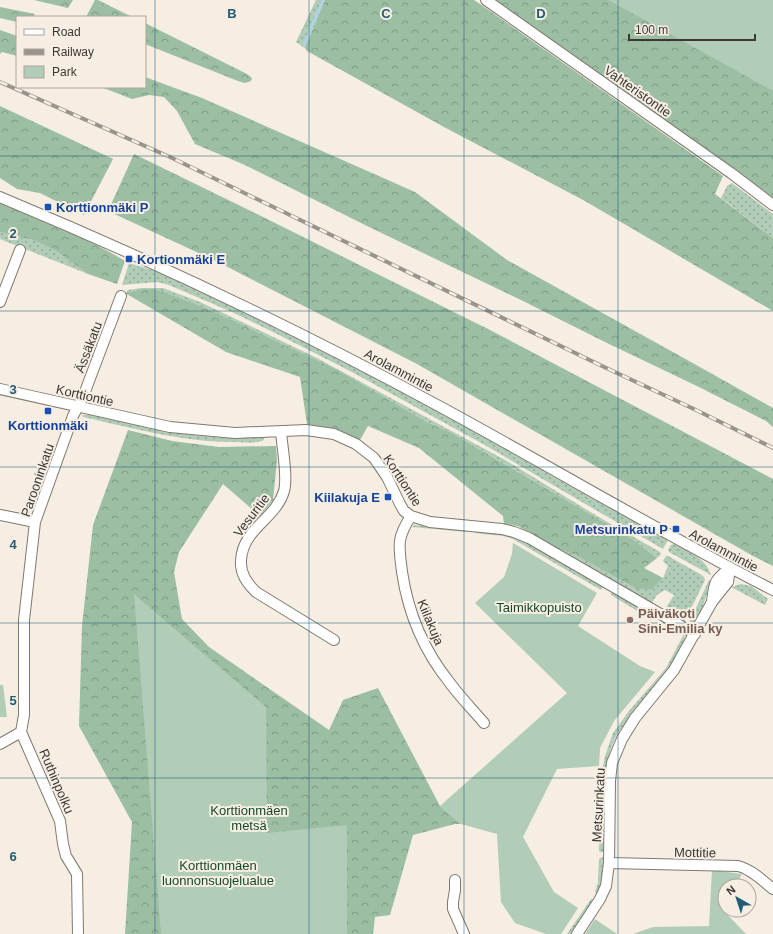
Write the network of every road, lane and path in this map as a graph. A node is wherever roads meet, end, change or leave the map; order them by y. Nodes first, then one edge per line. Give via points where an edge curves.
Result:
1 (486, 0) edge
2 (0, 197) edge
3 (773, 205) edge
4 (20, 250) dead end
5 (121, 296) dead end
6 (0, 302) edge
7 (0, 389) edge
8 (79, 406) junction
9 (281, 430) junction
10 (0, 515) edge
11 (411, 516) junction
12 (35, 522) junction
13 (730, 568) junction
14 (773, 590) edge
15 (695, 634) junction
16 (334, 640) dead end
17 (484, 723) dead end
18 (22, 732) junction
19 (0, 744) edge
20 (609, 863) junction
21 (455, 880) dead end
22 (773, 889) edge
23 (78, 934) edge
24 (464, 934) edge
25 (577, 934) edge

1 - 3 street, Vahteristontie
2 - 13 street, Arolammintie via 192,281 355,361
4 - 6 street
5 - 8 street, Ässäkatu
7 - 8 street, Korttiontie
8 - 9 street, Korttiontie via 170,427 200,431 235,433
8 - 12 street, Parooninkatu via 73,416
9 - 11 street, Korttiontie via 321,432 340,436 356,444 384,470 404,511
9 - 16 street, Vesuritie via 285,484 283,492 275,508 244,545 242,570 249,585 256,592
10 - 12 street
11 - 15 street, Korttiontie via 430,522 502,530 524,536
11 - 17 street, Kiilakuja via 401,533 399,543 404,588 412,614 418,630 446,678
12 - 18 street, Parooninkatu via 24,620
13 - 14 street, Arolammintie
13 - 15 street, Metsurinkatu via 728,582 712,602
15 - 20 street, Metsurinkatu via 674,670 627,728 617,749 610,781
18 - 19 street
18 - 23 street, Ruthinpolku via 60,821 66,856 77,874
20 - 22 street, Mottitie via 738,866
20 - 25 street, Metsurinkatu via 603,893
21 - 24 street via 454,909

